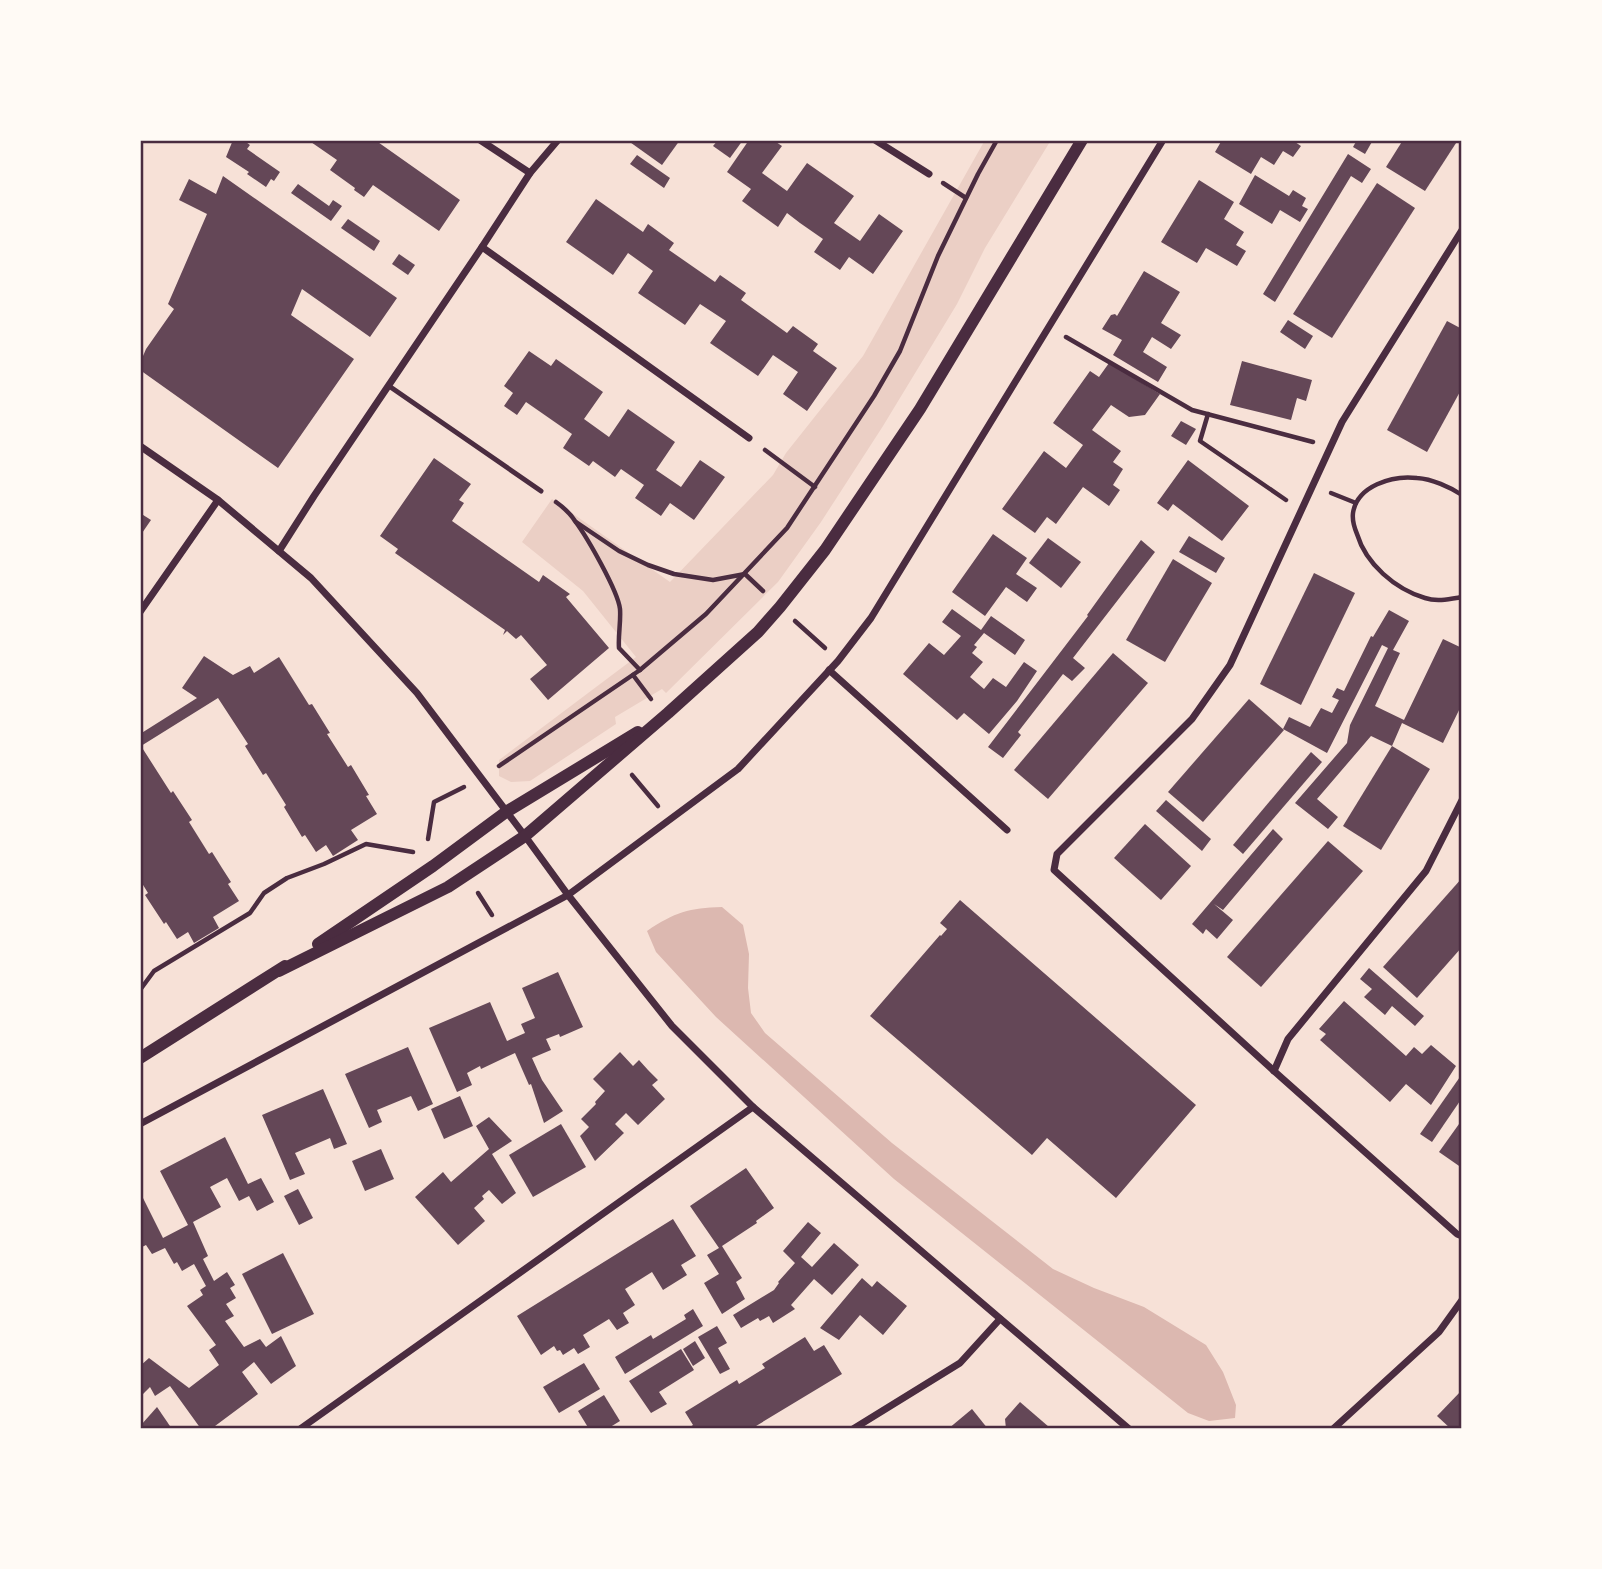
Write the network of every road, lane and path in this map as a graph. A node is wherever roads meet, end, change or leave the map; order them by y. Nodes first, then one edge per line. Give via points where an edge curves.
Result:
1 (480, 140) edge
2 (558, 140) edge
3 (875, 140) edge
4 (997, 140) edge
5 (1082, 140) edge
6 (1163, 140) edge
7 (530, 173) junction
8 (929, 174) dead end
9 (1462, 230) edge
10 (482, 247) junction
11 (1050, 328) junction
12 (389, 386) junction
13 (1208, 414) junction
14 (749, 438) joint
15 (140, 446) edge
16 (1330, 447) junction
17 (815, 487) junction
18 (541, 491) joint
19 (1462, 495) edge
20 (218, 500) junction
21 (1301, 511) junction
22 (576, 522) junction
23 (279, 551) junction
24 (745, 574) junction
25 (1462, 597) edge
26 (780, 607) junction
27 (140, 612) edge
28 (838, 661) junction
29 (640, 670) junction
30 (829, 670) junction
31 (633, 675) junction
32 (653, 703) dead end
33 (668, 713) junction
34 (628, 770) dead end
35 (481, 778) junction
36 (1462, 800) edge
37 (506, 812) junction
38 (669, 820) junction
39 (1007, 830) dead end
40 (525, 836) junction
41 (427, 846) dead end
42 (418, 852) dead end
43 (568, 895) junction
44 (279, 971) junction
45 (140, 990) edge
46 (140, 1058) edge
47 (1274, 1071) junction
48 (753, 1107) junction
49 (140, 1124) edge
50 (1462, 1236) edge
51 (1462, 1300) edge
52 (1000, 1319) junction
53 (300, 1429) edge
54 (853, 1429) edge
55 (1129, 1429) edge
56 (1333, 1429) edge

1 - 7 street
2 - 7 street
3 - 8 street
4 - 17 path via 938,256 900,351
5 - 26 street via 920,409 825,550
6 - 11 street
7 - 10 street
9 - 16 street
10 - 12 street
10 - 14 street
11 - 13 path via 1192,410
11 - 28 street via 871,618
12 - 18 lane
12 - 23 street
13 - 16 path
13 - 21 path via 1200,441
14 - 17 path
15 - 20 street
16 - 21 street
17 - 24 path via 787,528
18 - 22 path
19 - 25 path via 1416,478 1391,480 1364,491 1356,503 1353,522 1361,547 1391,580 1436,601
20 - 23 street
20 - 27 street
21 - 47 street via 1230,665 1192,719 1057,854 1054,870
22 - 24 path via 619,551 661,569 713,580
22 - 29 path via 617,597 619,648
23 - 35 street via 310,578 417,694
24 - 29 path
26 - 28 path
26 - 33 street
28 - 30 street
29 - 31 path
30 - 38 street via 738,769
30 - 39 street
31 - 32 path
31 - 35 path
33 - 37 street
33 - 40 street
34 - 38 path
35 - 37 street
35 - 41 path via 434,802
36 - 47 street via 1426,871 1288,1039
37 - 40 street
37 - 44 street
38 - 43 street
40 - 43 street
40 - 44 street via 449,887
42 - 45 path via 366,844 287,878 264,893 250,913 155,971
43 - 48 street via 672,1026
43 - 49 street
44 - 46 street
47 - 50 street
48 - 52 street
48 - 53 street
51 - 56 street via 1438,1332
52 - 54 street via 960,1363
52 - 55 street

